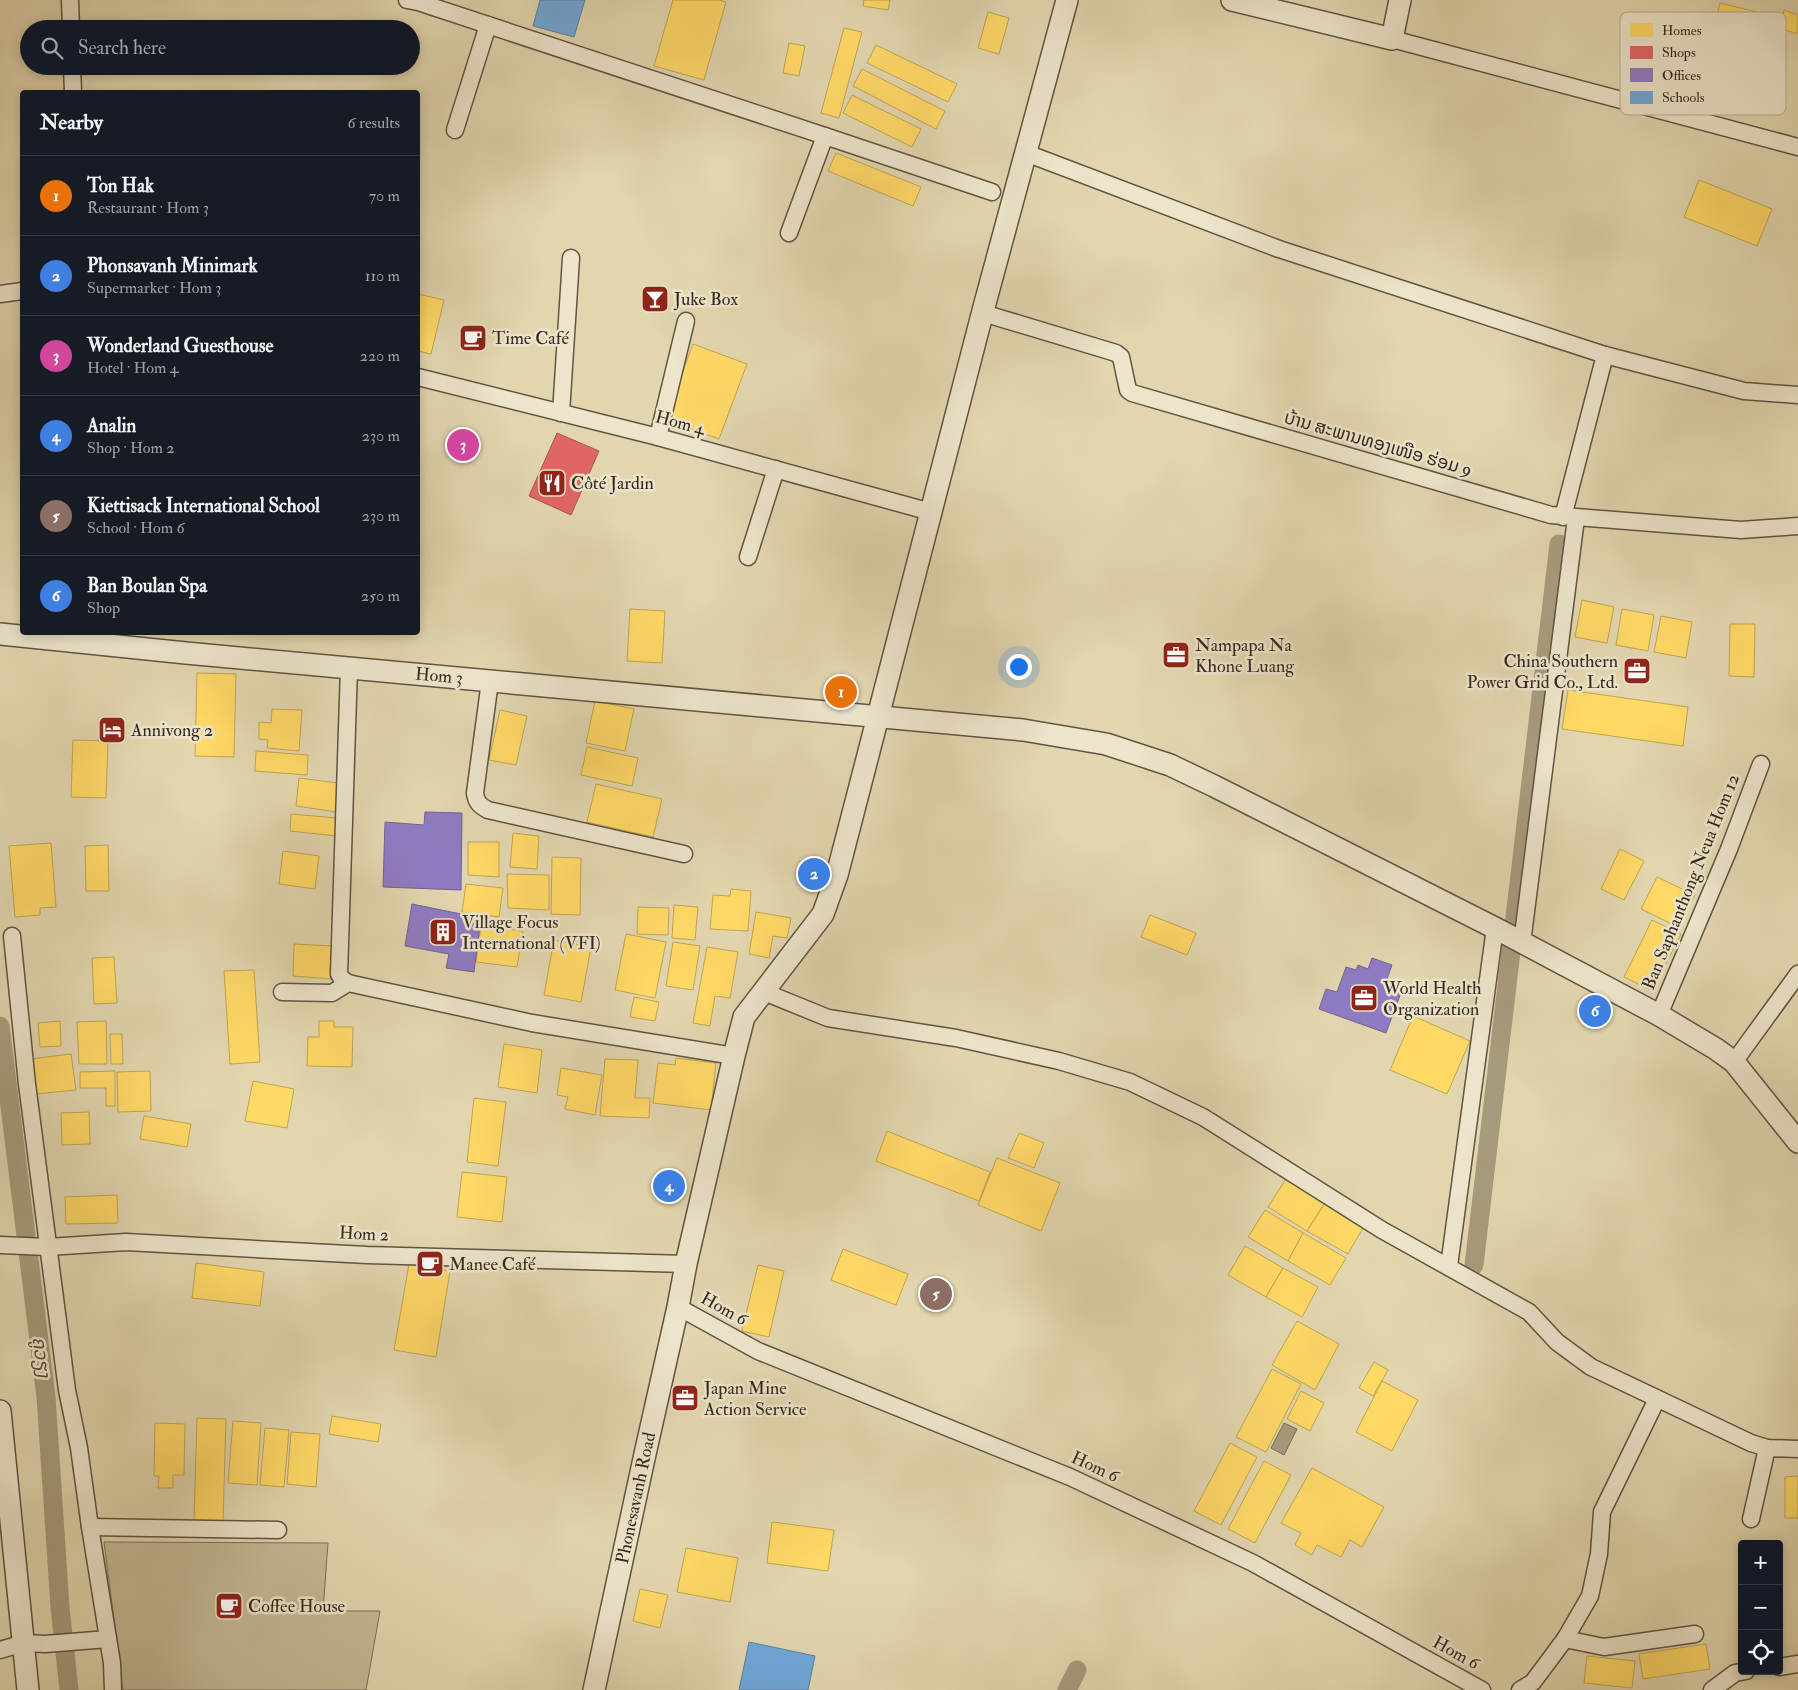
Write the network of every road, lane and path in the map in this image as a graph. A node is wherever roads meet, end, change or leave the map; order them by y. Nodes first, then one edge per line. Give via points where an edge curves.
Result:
1 (70, 0) edge
2 (1067, 0) edge
3 (1232, 0) edge
4 (1400, 0) edge
5 (415, 1) edge
6 (71, 20) edge
7 (488, 25) junction
8 (1392, 39) junction
9 (72, 75) edge
10 (73, 90) edge
11 (1620, 100) edge
12 (1678, 115) edge
13 (455, 130) dead end
14 (825, 136) junction
15 (1798, 147) edge
16 (1026, 153) junction
17 (992, 192) dead end
18 (789, 233) dead end
19 (571, 258) dead end
20 (20, 291) edge
21 (0, 294) edge
22 (983, 313) junction
23 (686, 321) dead end
24 (1605, 355) junction
25 (420, 378) edge
26 (1798, 395) edge
27 (561, 413) junction
28 (658, 437) junction
29 (776, 469) junction
30 (931, 512) junction
31 (1570, 518) junction
32 (1798, 526) edge
33 (748, 557) dead end
34 (0, 634) edge
35 (20, 635) edge
36 (32, 635) edge
37 (63, 636) edge
38 (349, 668) junction
39 (490, 681) junction
40 (878, 716) junction
41 (1761, 764) dead end
42 (684, 854) dead end
43 (1495, 928) junction
44 (12, 936) dead end
45 (1522, 943) junction
46 (1798, 974) edge
47 (348, 983) junction
48 (282, 992) dead end
49 (764, 992) junction
50 (1658, 1015) junction
51 (734, 1056) junction
52 (1734, 1062) junction
53 (1798, 1142) edge
54 (0, 1245) edge
55 (45, 1246) junction
56 (686, 1264) junction
57 (1448, 1266) junction
58 (678, 1307) junction
59 (1657, 1399) junction
60 (0, 1411) edge
61 (1767, 1448) junction
62 (1798, 1449) edge
63 (1751, 1519) dead end
64 (90, 1527) junction
65 (278, 1530) dead end
66 (1694, 1634) dead end
67 (1565, 1639) junction
68 (104, 1640) junction
69 (34, 1643) junction
70 (0, 1650) edge
71 (1798, 1664) edge
72 (1783, 1666) edge
73 (1738, 1672) edge
74 (28, 1690) edge
75 (114, 1690) edge
76 (594, 1690) edge
77 (1482, 1690) edge
78 (1520, 1690) edge
79 (1712, 1690) edge

1 - 6 street
2 - 16 street, Phonesavanh Road
3 - 8 street
4 - 8 street
5 - 7 street
7 - 13 street
7 - 14 street
8 - 11 street
9 - 10 street
12 - 15 street
14 - 17 street
14 - 18 street
16 - 22 street, Phonesavanh Road
16 - 24 street via 1279,250
19 - 27 street
20 - 21 street
22 - 30 street, Phonesavanh Road
22 - 31 street, ບ້ານ ສະພານທອງເໜືອ ຮ່ອມ 9 via 1116,354 1121,357 1128,390 1132,393 1542,513
23 - 28 street
24 - 26 street via 1744,391
24 - 31 street
25 - 27 street, Hom 4
27 - 28 street, Hom 4
28 - 29 street, Hom 4
29 - 30 street, Hom 4
29 - 33 street
30 - 40 street, Phonesavanh Road
31 - 32 street, ບ້ານ ສະພານທອງເໜືອ ຮ່ອມ 9 via 1741,530
31 - 45 street
34 - 35 street, Hom 3
36 - 37 street, Hom 3
37 - 38 street, Hom 3
38 - 39 street, Hom 3
38 - 47 street via 339,974
39 - 40 street, Hom 3
39 - 42 street via 475,793 482,806 488,810
40 - 43 street, Hom 3 via 1023,730 1106,744 1170,765
40 - 49 street, Phonesavanh Road via 837,875 822,914
41 - 50 street, Ban Saphanthong Neua Hom 12 via 1729,849
43 - 45 street, Hom 3
43 - 57 street
44 - 55 street
45 - 50 street, Hom 3
46 - 52 street
47 - 48 street via 332,993
47 - 51 street via 532,1023
49 - 51 street, Phonesavanh Road via 744,1018
49 - 57 street via 828,1018 965,1040 1059,1061 1130,1082 1203,1117 1382,1230
50 - 52 street, Hom 3
51 - 56 street, Phonesavanh Road
52 - 53 street, Hom 3
54 - 55 street, Hom 2
55 - 56 street, Hom 2 via 126,1242 377,1255
55 - 64 street
56 - 58 street, Phonesavanh Road
57 - 59 street via 1529,1312 1557,1342 1591,1367
58 - 76 street, Phonesavanh Road
58 - 77 street, Hom 6 via 758,1351 1070,1477 1253,1563
59 - 61 street
59 - 67 street via 1602,1512 1599,1554 1590,1596
60 - 69 street
61 - 62 street
61 - 63 street
64 - 65 street
64 - 68 street
66 - 67 street via 1604,1647
67 - 78 street via 1533,1682
68 - 69 street
68 - 75 street via 112,1663
69 - 70 street
69 - 74 street
71 - 72 street
73 - 79 street

